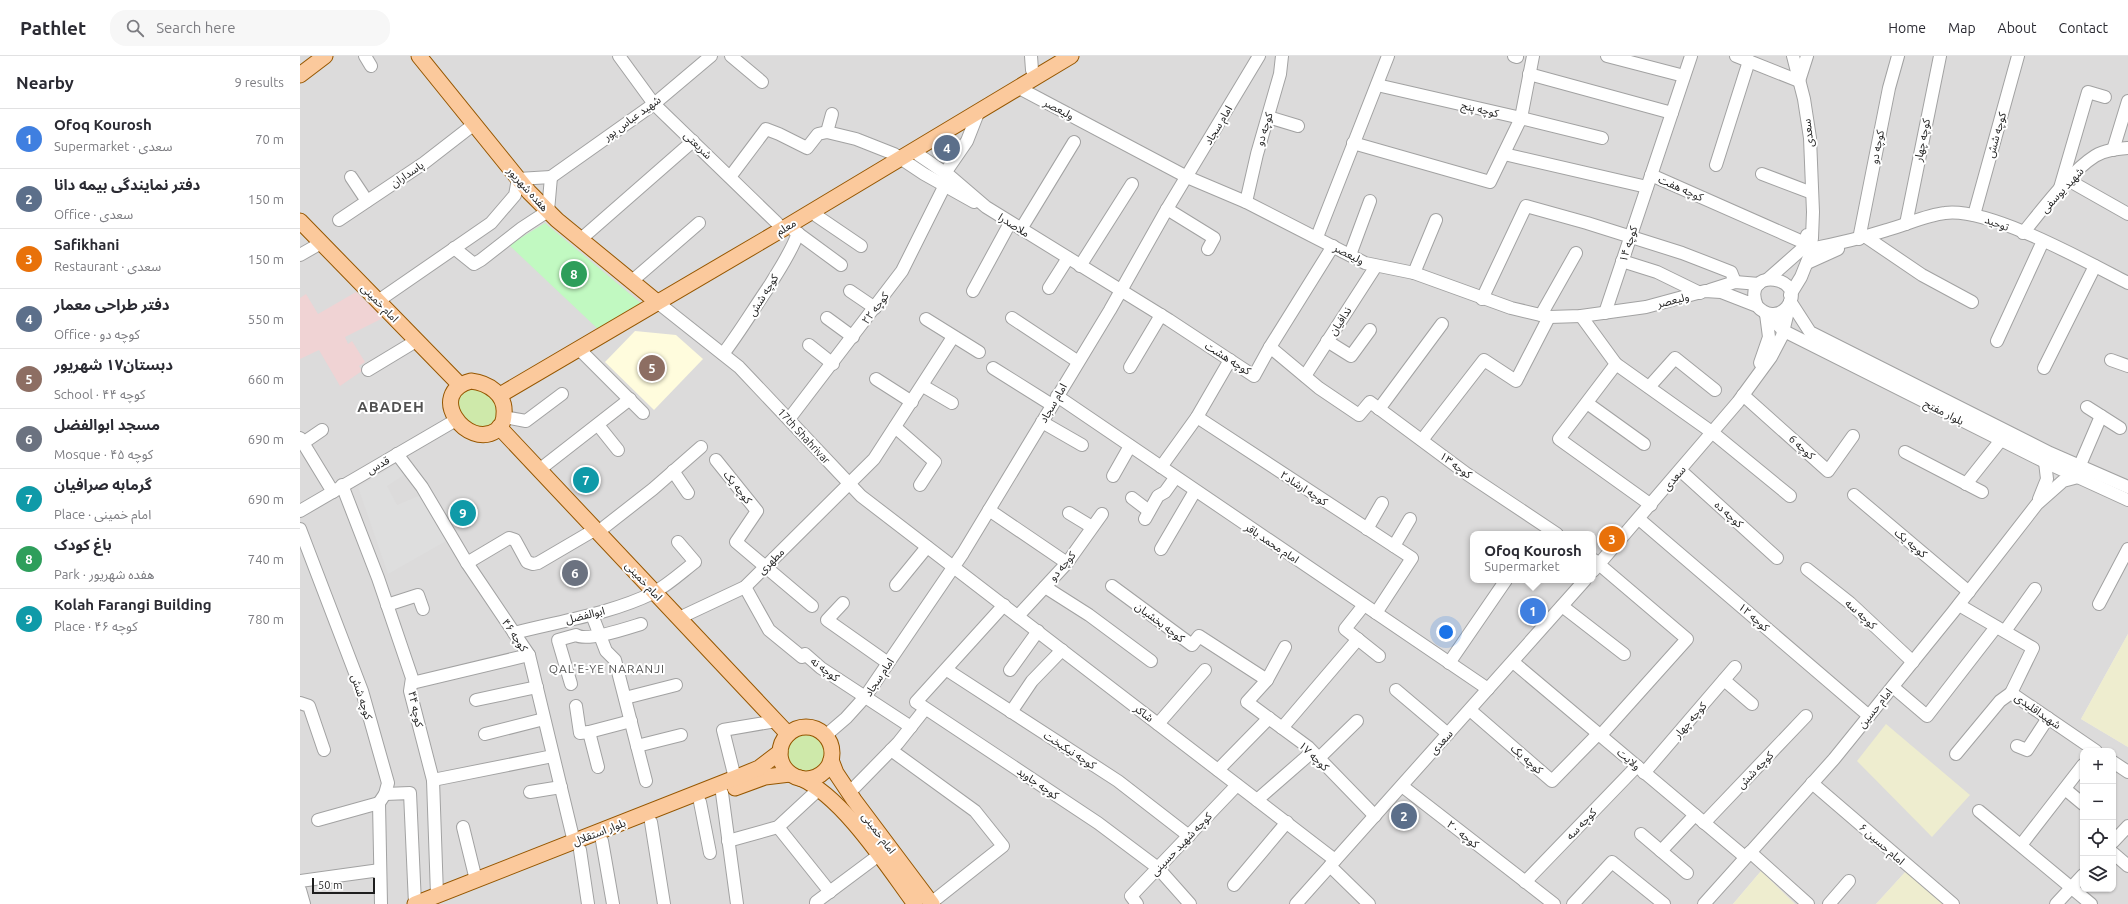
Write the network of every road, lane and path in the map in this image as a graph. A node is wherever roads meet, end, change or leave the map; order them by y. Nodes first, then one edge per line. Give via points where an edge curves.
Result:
1 (325, 56) edge
2 (419, 56) edge
3 (619, 56) edge
4 (711, 56) edge
5 (731, 56) edge
6 (1031, 56) edge
7 (1071, 56) edge
8 (1259, 56) edge
9 (1282, 56) edge
10 (1388, 56) edge
11 (1533, 56) edge
12 (1606, 56) edge
13 (1691, 56) edge
14 (1736, 56) edge
15 (1793, 56) edge
16 (1807, 56) edge
17 (1898, 56) edge
18 (1940, 56) edge
19 (2018, 56) edge
20 (1749, 61) junction
21 (1529, 74) junction
22 (300, 75) edge
23 (1684, 76) junction
24 (1036, 78) junction
25 (1799, 81) junction
26 (762, 82) dead end
27 (1376, 85) junction
28 (1019, 88) junction
29 (2105, 97) dead end
30 (2128, 101) edge
31 (654, 104) junction
32 (978, 113) junction
33 (1672, 113) junction
34 (832, 114) dead end
35 (1268, 117) junction
36 (1521, 118) junction
37 (474, 125) junction
38 (1298, 126) dead end
39 (827, 132) junction
40 (1602, 138) dead end
41 (693, 141) junction
42 (1074, 142) dead end
43 (1353, 143) junction
44 (2128, 148) edge
45 (2113, 150) junction
46 (1504, 154) junction
47 (906, 155) junction
48 (1716, 165) dead end
49 (945, 173) junction
50 (1762, 174) dead end
51 (1651, 175) junction
52 (1187, 176) junction
53 (352, 177) dead end
54 (551, 177) junction
55 (730, 177) junction
56 (518, 179) junction
57 (2068, 180) junction
58 (1132, 184) dead end
59 (944, 187) junction
60 (1647, 187) junction
61 (2059, 191) junction
62 (1812, 193) junction
63 (1370, 201) dead end
64 (367, 202) junction
65 (1246, 202) junction
66 (986, 207) junction
67 (1167, 209) junction
68 (548, 211) junction
69 (811, 212) junction
70 (1974, 214) junction
71 (2128, 214) edge
72 (339, 220) dead end
73 (1436, 220) dead end
74 (300, 221) edge
75 (699, 223) dead end
76 (1906, 224) junction
77 (1016, 226) junction
78 (789, 230) junction
79 (2023, 233) junction
80 (1317, 237) junction
81 (1631, 237) junction
82 (1863, 238) junction
83 (581, 239) junction
84 (2043, 241) junction
85 (321, 243) junction
86 (861, 246) dead end
87 (1333, 246) junction
88 (1807, 246) junction
89 (454, 248) junction
90 (1208, 249) dead end
91 (1576, 253) dead end
92 (300, 255) edge
93 (1350, 255) junction
94 (1068, 258) junction
95 (1622, 262) junction
96 (1807, 263) junction
97 (841, 265) dead end
98 (1080, 266) junction
99 (1376, 266) junction
100 (2095, 266) junction
101 (1414, 273) junction
102 (632, 281) junction
103 (1735, 282) junction
104 (1764, 282) junction
105 (2128, 283) edge
106 (1049, 288) dead end
107 (850, 291) dead end
108 (973, 291) dead end
109 (1121, 291) junction
110 (1703, 292) junction
111 (1790, 298) junction
112 (1482, 299) junction
113 (378, 302) junction
114 (657, 302) junction
115 (1972, 302) dead end
116 (875, 308) junction
117 (1762, 310) junction
118 (1605, 313) junction
119 (1161, 315) junction
120 (1545, 316) junction
121 (1581, 316) junction
122 (827, 318) dead end
123 (1012, 318) dead end
124 (926, 319) dead end
125 (1442, 324) dead end
126 (1370, 330) dead end
127 (1784, 330) junction
128 (853, 337) junction
129 (953, 337) junction
130 (416, 341) junction
131 (1327, 341) junction
132 (1997, 341) dead end
133 (809, 345) dead end
134 (1270, 347) junction
135 (578, 348) junction
136 (979, 352) dead end
137 (723, 354) junction
138 (1230, 360) junction
139 (2111, 360) dead end
140 (1078, 361) junction
141 (833, 364) junction
142 (1616, 364) junction
143 (2128, 366) edge
144 (1130, 367) dead end
145 (993, 368) dead end
146 (2044, 368) dead end
147 (368, 370) dead end
148 (1305, 376) junction
149 (876, 380) dead end
150 (1752, 382) junction
151 (460, 385) junction
152 (923, 386) junction
153 (1648, 387) junction
154 (1715, 390) dead end
155 (562, 394) dead end
156 (500, 395) junction
157 (1743, 395) junction
158 (630, 399) junction
159 (1054, 400) junction
160 (912, 402) junction
161 (952, 403) dead end
162 (1587, 403) junction
163 (2087, 407) dead end
164 (1379, 409) junction
165 (643, 413) dead end
166 (1197, 416) junction
167 (2101, 416) junction
168 (789, 419) junction
169 (456, 420) junction
170 (502, 422) junction
171 (1042, 422) junction
172 (598, 425) junction
173 (895, 427) junction
174 (2120, 428) dead end
175 (322, 430) dead end
176 (1713, 433) junction
177 (1853, 436) dead end
178 (1422, 440) junction
179 (2001, 440) junction
180 (301, 441) edge
181 (1644, 444) dead end
182 (1082, 445) dead end
183 (1130, 446) junction
184 (701, 447) dead end
185 (618, 450) dead end
186 (1906, 452) dead end
187 (397, 454) junction
188 (716, 460) dead end
189 (2045, 462) junction
190 (1161, 467) junction
191 (539, 470) junction
192 (673, 470) junction
193 (1681, 470) junction
194 (2079, 471) junction
195 (1113, 476) dead end
196 (1175, 478) junction
197 (850, 484) junction
198 (1966, 484) junction
199 (920, 485) dead end
200 (2128, 487) edge
201 (338, 488) junction
202 (1195, 491) junction
203 (1982, 492) dead end
204 (688, 493) dead end
205 (1854, 495) dead end
206 (1790, 496) dead end
207 (1132, 498) dead end
208 (2128, 500) edge
209 (1382, 503) dead end
210 (2037, 504) junction
211 (1651, 505) junction
212 (989, 510) junction
213 (300, 511) edge
214 (1069, 513) dead end
215 (1102, 514) dead end
216 (1410, 519) dead end
217 (1639, 519) junction
218 (1092, 527) junction
219 (300, 529) edge
220 (1367, 529) junction
221 (597, 531) junction
222 (1553, 531) edge
223 (678, 542) dead end
224 (1394, 546) junction
225 (927, 547) junction
226 (1161, 548) dead end
227 (2128, 549) edge
228 (1777, 558) dead end
229 (467, 563) junction
230 (1066, 563) junction
231 (1596, 564) edge
232 (1596, 566) edge
233 (765, 567) junction
234 (953, 567) junction
235 (1807, 569) dead end
236 (1504, 583) edge
237 (1582, 583) edge
238 (896, 585) dead end
239 (1045, 586) junction
240 (1112, 586) dead end
241 (745, 587) junction
242 (2036, 589) dead end
243 (655, 592) junction
244 (1968, 592) junction
245 (843, 603) dead end
246 (1959, 604) junction
247 (2099, 604) dead end
248 (387, 605) junction
249 (1004, 605) junction
250 (1364, 605) junction
251 (812, 606) dead end
252 (1562, 606) junction
253 (424, 609) dead end
254 (1376, 613) junction
255 (592, 614) junction
256 (1018, 616) junction
257 (679, 618) junction
258 (641, 624) dead end
259 (2000, 629) junction
260 (1038, 631) junction
261 (514, 633) junction
262 (600, 635) junction
263 (1358, 639) junction
264 (1285, 647) dead end
265 (1062, 650) junction
266 (1624, 654) dead end
267 (529, 655) junction
268 (1379, 656) dead end
269 (1151, 661) dead end
270 (1512, 662) junction
271 (1913, 662) junction
272 (888, 663) junction
273 (1449, 663) junction
274 (1735, 667) dead end
275 (946, 670) junction
276 (1010, 670) dead end
277 (1205, 670) dead end
278 (1267, 680) junction
279 (1724, 680) junction
280 (412, 682) junction
281 (572, 684) dead end
282 (676, 684) dead end
283 (537, 687) junction
284 (1893, 687) junction
285 (1488, 689) junction
286 (1396, 690) dead end
287 (2011, 693) junction
288 (865, 697) junction
289 (625, 698) junction
290 (476, 700) dead end
291 (300, 703) edge
292 (1752, 704) dead end
293 (576, 706) dead end
294 (920, 706) junction
295 (1470, 710) junction
296 (1012, 712) junction
297 (1806, 716) dead end
298 (1869, 716) junction
299 (1269, 718) junction
300 (2048, 718) junction
301 (544, 719) junction
302 (1357, 720) dead end
303 (631, 721) junction
304 (776, 721) junction
305 (1158, 724) junction
306 (911, 727) junction
307 (1282, 728) junction
308 (589, 732) junction
309 (485, 734) dead end
310 (788, 734) junction
311 (1448, 734) junction
312 (681, 735) dead end
313 (1599, 735) junction
314 (825, 736) junction
315 (637, 746) junction
316 (2017, 746) dead end
317 (2091, 748) edge
318 (324, 750) dead end
319 (892, 750) junction
320 (780, 752) junction
321 (1956, 754) dead end
322 (1315, 755) junction
323 (553, 756) junction
324 (831, 760) junction
325 (2116, 764) edge
326 (598, 767) dead end
327 (1640, 769) junction
328 (2080, 769) edge
329 (1218, 770) junction
330 (2128, 772) edge
331 (795, 776) junction
332 (735, 778) junction
333 (433, 780) junction
334 (646, 782) dead end
335 (1812, 783) junction
336 (1237, 784) junction
337 (1402, 786) junction
338 (560, 787) junction
339 (819, 789) junction
340 (2065, 789) junction
341 (530, 792) dead end
342 (849, 793) junction
343 (722, 794) junction
344 (382, 798) junction
345 (1257, 800) junction
346 (700, 802) junction
347 (2080, 802) edge
348 (1979, 811) dead end
349 (1375, 816) junction
350 (1699, 819) junction
351 (318, 820) dead end
352 (651, 822) junction
353 (1286, 822) junction
354 (2128, 826) edge
355 (463, 827) dead end
356 (778, 827) junction
357 (1641, 834) dead end
358 (1188, 836) junction
359 (2116, 839) edge
360 (602, 841) junction
361 (728, 841) junction
362 (2021, 845) junction
363 (577, 846) junction
364 (1661, 851) junction
365 (710, 853) dead end
366 (1747, 854) junction
367 (879, 855) junction
368 (2116, 856) edge
369 (1333, 863) junction
370 (2128, 866) edge
371 (1158, 868) junction
372 (380, 870) junction
373 (1687, 873) dead end
374 (2080, 878) edge
375 (476, 880) junction
376 (300, 881) edge
377 (1849, 881) dead end
378 (1525, 882) junction
379 (1234, 885) dead end
380 (2071, 887) junction
381 (300, 890) edge
382 (830, 892) junction
383 (427, 902) edge
384 (931, 903) edge
385 (304, 904) edge
386 (382, 904) edge
387 (588, 904) edge
388 (613, 904) edge
389 (664, 904) edge
390 (737, 904) edge
391 (816, 904) edge
392 (916, 904) edge
393 (1137, 904) edge
394 (1190, 904) edge
395 (1296, 904) edge
396 (1370, 904) edge
397 (1554, 904) edge
398 (1573, 904) edge
399 (1664, 904) edge
400 (1704, 904) edge
401 (1808, 904) edge
402 (1829, 904) edge
403 (1953, 904) edge
404 (2056, 904) edge
405 (2091, 904) edge

1 - 22 main road
2 - 37 main road, هفده شهریور
3 - 31 street, شریعتی
4 - 31 street, شهید عباس پور
5 - 26 street
6 - 24 street via 1032,70
7 - 24 main road, معلم
8 - 52 street, امام سجاد
9 - 35 street, کوچه دو via 1280,74
10 - 27 street
11 - 21 street
12 - 23 street
13 - 23 street, کوچه هفت
14 - 20 street
15 - 25 street, سعدی
16 - 25 street
17 - 82 street, کوچه دو via 1889,88
18 - 76 street, کوچه چهار
19 - 70 street, کوچه شش
20 - 25 street
20 - 48 street
21 - 33 street
21 - 36 street
23 - 33 street, کوچه هفت
24 - 28 main road, معلم
25 - 62 street, سعدی via 1810,138
27 - 36 street, کوچه پنج
27 - 43 street
28 - 32 main road, معلم
28 - 52 street, ولیعصر
29 - 61 street via 2088,92
30 - 45 street
31 - 41 street, شریعتی
31 - 54 street, شهید عباس پور
32 - 47 main road, معلم
32 - 49 street via 966,141
33 - 51 street, کوچه هفت
34 - 39 street
35 - 38 street
35 - 65 street, کوچه دو
36 - 40 street, کوچه پنج
36 - 46 street
37 - 56 main road, هفده شهریور
37 - 64 street, پاسداران
39 - 47 street via 856,139 894,154
39 - 55 street via 818,134 807,148 766,129
41 - 55 street, شریعتی
41 - 83 street
42 - 77 street
43 - 46 street via 1490,182
43 - 80 street
44 - 45 street, شهید یوسفی
45 - 57 street, شهید یوسفی via 2095,156
46 - 60 street
47 - 49 street, ملاصدرا
47 - 59 street
47 - 69 main road, معلم
49 - 66 street, ملاصدرا
50 - 62 street
51 - 60 street, کوچه ۱۴
51 - 88 street, کوچه هفت
52 - 65 street, ولیعصر
52 - 67 street, امام سجاد
53 - 64 street
54 - 56 street
54 - 68 street
55 - 78 street, شریعتی via 777,223
56 - 68 main road, هفده شهریور
56 - 89 street via 516,195 491,224
57 - 61 street, شهید یوسفی
57 - 71 street
58 - 98 street
59 - 66 street via 962,198
59 - 116 street, کوچه ۲۲ via 902,272
60 - 81 street, کوچه ۱۴
61 - 79 street, شهید یوسفی
62 - 88 street, سعدی via 1813,212
63 - 93 street
64 - 72 street, پاسداران
65 - 80 street, ولیعصر
66 - 77 street, ملاصدرا
67 - 90 street via 1214,238
67 - 109 street, امام سجاد
68 - 83 main road, هفده شهریور
68 - 89 street via 474,264
69 - 78 main road, معلم
69 - 86 street
70 - 76 street, توحید via 1944,213
70 - 79 street, توحید
73 - 101 street
74 - 85 main road, امام خمینی
75 - 102 street
76 - 82 street, توحید
77 - 94 street, ملاصدرا
77 - 108 street
78 - 97 street, شریعتی
78 - 114 main road, معلم
78 - 137 street, کوچه شش via 795,242 743,327
79 - 84 street, توحید
80 - 87 street, ولیعصر
81 - 95 street, کوچه ۱۴
81 - 103 street via 1731,272
81 - 112 street via 1526,206
82 - 88 street
82 - 96 street
82 - 115 street via 1922,275
83 - 102 main road, هفده شهریور
84 - 100 street, توحید
84 - 132 street
85 - 92 street
85 - 113 main road, امام خمینی
87 - 93 street, ولیعصر
87 - 134 street
88 - 96 street, سعدی
88 - 104 street
89 - 113 street
91 - 120 street
93 - 99 street, ولیعصر
94 - 98 street, ملاصدرا
94 - 106 street
95 - 110 street via 1658,272
95 - 118 street, کوچه ۱۴
96 - 111 street, سعدی
98 - 109 street, ملاصدرا
99 - 101 street, ولیعصر
99 - 131 street, ندافیان
100 - 105 street, توحید
100 - 146 street
101 - 112 street, ولیعصر
102 - 114 main road, هفده شهریور
103 - 104 street, ولیعصر
103 - 110 street, ولیعصر
104 - 111 street via 1781,281 1789,289
104 - 117 street via 1754,295
107 - 116 street
109 - 119 street, کوچه هشت
109 - 140 street, امام سجاد
110 - 117 street, ولیعصر via 1721,292
110 - 118 street, ولیعصر via 1646,307
111 - 117 street via 1784,311 1772,315
111 - 127 street, سعدی
111 - 194 street, بلوار مفتح via 1810,332 2043,449
112 - 120 street, ولیعصر
113 - 130 main road, امام خمینی
114 - 135 main road, معلم
114 - 137 street, 17th Shahrivar
116 - 128 street, کوچه ۲۲
117 - 127 street, بلوار مفتح
117 - 150 street, سعدی via 1768,344
118 - 121 street, ولیعصر
119 - 138 street, کوچه هشت
119 - 144 street
120 - 121 street, ولیعصر
120 - 178 street via 1516,381 1484,360
121 - 142 street
122 - 128 street
123 - 140 street
124 - 129 street
125 - 164 street
126 - 131 street via 1351,356
127 - 150 street, سعدی via 1771,357
127 - 179 street, بلوار مفتح
128 - 141 street, کوچه ۲۲
129 - 136 street
129 - 152 street, مطهری
130 - 147 street
130 - 151 main road, امام خمینی
131 - 148 street, ندافیان
133 - 141 street
134 - 138 street, کوچه هشت via 1254,376
134 - 148 street
135 - 156 main road, معلم
135 - 158 street
137 - 168 street, 17th Shahrivar
138 - 166 street
139 - 143 street
140 - 159 street, امام سجاد
141 - 168 street, کوچه ۲۲
142 - 153 street
142 - 162 street
145 - 159 street
148 - 164 street via 1359,415 1370,402
149 - 160 street
150 - 157 street, سعدی
151 - 156 main road via 471,381 481,382
151 - 169 main road via 452,395 450,404
152 - 160 street, مطهری
152 - 161 street
153 - 154 street via 1675,358
153 - 176 street
155 - 170 street via 526,421
156 - 170 main road via 505,411
157 - 176 street, سعدی
157 - 177 street, کوچه 6 via 1828,471
158 - 165 street
158 - 172 street
159 - 171 street, امام سجاد
159 - 183 street, امام محمد باقر
160 - 173 street, مطهری
162 - 181 street
162 - 211 street via 1559,439
163 - 167 street
164 - 178 street, کوچه ۱۳
166 - 190 street
166 - 220 street, کوچه ارشاد۲
167 - 174 street
167 - 194 street
168 - 197 street, 17th Shahrivar
169 - 170 main road via 465,429 484,434 493,432
169 - 187 street, قدس
170 - 191 main road, امام خمینی
171 - 182 street
171 - 212 street, امام سجاد
172 - 185 street
172 - 191 street
173 - 197 street, مطهری via 874,459
173 - 199 street via 935,462
175 - 180 street
176 - 193 street, سعدی
176 - 206 street
178 - 222 street, کوچه ۱۳ via 1467,474
179 - 189 street, بلوار مفتح
179 - 198 street
180 - 201 street
183 - 190 street, امام محمد باقر
183 - 195 street
184 - 192 street
186 - 198 street
187 - 201 street, قدس
187 - 229 street, کوچه ۴۶ via 422,487
188 - 233 street, کوچه یک via 757,511 736,542
189 - 194 street, بلوار مفتح
189 - 210 street via 2047,479
190 - 196 street, امام محمد باقر
191 - 221 main road, امام خمینی
192 - 204 street
192 - 221 street
193 - 211 street, سعدی
193 - 228 street, کوچه ده
194 - 200 street, بلوار مفتح
194 - 208 street, بلوار مفتح
194 - 210 street via 2063,481
196 - 202 street, امام محمد باقر
196 - 207 street via 1165,492 1158,496 1147,515
197 - 225 street, 17th Shahrivar via 861,496
197 - 233 street, مطهری
198 - 203 street
201 - 213 street, قدس
201 - 248 street, کوچه ۴۴
202 - 226 street
202 - 250 street, امام محمد باقر
205 - 244 street, کوچه یک
209 - 220 street
210 - 244 street, امام حسین
211 - 217 street, سعدی
212 - 230 street
212 - 234 street, امام سجاد
214 - 218 street
215 - 218 street, کوچه دو
216 - 224 street
217 - 231 street, سعدی
217 - 298 street, کوچه ۱۲
218 - 230 street, کوچه دو
219 - 344 street, کوچه شش via 362,691 388,783
220 - 224 street, کوچه ارشاد۲
221 - 229 street via 538,563 527,562 515,540 510,538
221 - 243 main road, امام خمینی
223 - 243 street, ابوالفضل via 695,562
224 - 254 street, کوچه ارشاد۲ via 1412,558
225 - 234 street, 17th Shahrivar
225 - 238 street
227 - 247 street
229 - 261 street, کوچه ۴۶
230 - 239 street, کوچه دو
232 - 313 street via 1687,639
233 - 241 street, مطهری
233 - 251 street
234 - 249 street, شاکر
234 - 272 street, امام سجاد
235 - 271 street, کوچه سه via 1850,602
236 - 273 street
237 - 252 street, سعدی
239 - 256 street, کوچه دو
239 - 269 street via 1090,615
240 - 278 street, کوچه بخشیان via 1192,645 1199,636
241 - 257 street, مطهری
241 - 288 street, کوچه نه via 769,630 802,657 805,654 821,668
242 - 259 street
243 - 255 street, ابوالفضل
243 - 257 main road, امام خمینی
244 - 246 street, امام حسین
245 - 272 street via 827,620
246 - 259 street, شهیداقلیدی
246 - 271 street, امام حسین
248 - 253 street via 418,595
248 - 280 street, کوچه ۴۴
249 - 256 street, شاکر
249 - 275 street
250 - 254 street, امام محمد باقر
250 - 263 street via 1346,629
252 - 266 street
252 - 270 street, سعدی
254 - 273 street, امام محمد باقر
255 - 261 street, ابوالفضل
255 - 262 street
256 - 260 street, شاکر
257 - 304 main road, امام خمینی
258 - 262 street
259 - 284 street via 1927,716
259 - 287 street, شهیداقلیدی via 2033,648
260 - 265 street, شاکر
260 - 276 street
261 - 267 street, کوچه ۴۶
262 - 281 street via 576,635 558,640
262 - 289 street via 606,651 615,660
263 - 268 street
263 - 307 street
264 - 278 street
265 - 296 street via 1032,681
265 - 305 street, شاکر
267 - 280 street
267 - 283 street, کوچه ۴۶
270 - 285 street, سعدی
270 - 313 street, ولایت
271 - 284 street, امام حسین
272 - 288 street, امام سجاد
273 - 285 street, امام محمد باقر
274 - 279 street, کوچه چهار
275 - 294 street
275 - 296 street, کوچه نیکبخت
277 - 305 street
278 - 299 street, کوچه ۱۷ via 1247,702
279 - 292 street
279 - 327 street, کوچه چهار
280 - 333 street, کوچه ۴۴ via 410,691
282 - 289 street
283 - 290 street
283 - 301 street, کوچه ۴۶
284 - 298 street, امام حسین
285 - 295 street, سعدی
286 - 311 street
287 - 300 street, شهیداقلیدی
287 - 321 street via 2000,701
288 - 306 street
288 - 314 street, امام سجاد
289 - 303 street
291 - 318 street via 310,706
293 - 308 street via 580,733
294 - 306 street
294 - 371 street, کوچه جاوید via 1098,823
295 - 311 street, سعدی
295 - 313 street, کوچه یک via 1552,782
296 - 358 street, کوچه نیکبخت via 1118,781
297 - 350 street, کوچه شش
298 - 335 street, امام حسین
299 - 307 street, کوچه ۱۷
299 - 329 street
300 - 316 street via 2027,750
300 - 317 street, شهیداقلیدی
301 - 309 street
301 - 323 street, کوچه ۴۶
302 - 322 street
303 - 308 street
303 - 315 street
304 - 310 main road, امام خمینی
304 - 332 street via 723,730
305 - 329 street, شاکر
306 - 319 street
307 - 322 street, کوچه ۱۷
308 - 326 street
310 - 314 main road via 799,728 812,728
310 - 320 main road
311 - 337 street, سعدی
312 - 315 street
313 - 327 street, ولایت
314 - 324 main road via 830,743
315 - 334 street
319 - 342 street
319 - 384 street via 974,812 1004,846
320 - 331 main road via 782,764
320 - 332 main road, بلوار استقلال via 759,768
322 - 345 street
322 - 349 street, کوچه ۱۷
323 - 333 street
323 - 338 street, کوچه ۴۶
324 - 331 main road via 823,773 816,777
324 - 342 main road, امام خمینی
325 - 330 street
327 - 350 street, ولایت
327 - 378 street, کوچه سه
328 - 340 street
329 - 336 street, شاکر
331 - 339 main road, امام خمینی
331 - 343 main road, بلوار استقلال via 765,777
332 - 363 main road, بلوار استقلال
333 - 383 street, کوچه ۴۴
335 - 366 street, امام حسین
335 - 403 street, امام حسین ۶
336 - 345 street, شاکر
336 - 358 street, کوچه شهید حسینی
337 - 349 street, سعدی
337 - 378 street, کوچه ۲۰
338 - 341 street
338 - 363 street, کوچه ۴۶
339 - 356 street
339 - 367 main road, امام خمینی via 833,800
340 - 347 street
340 - 362 street
342 - 384 main road, امام خمینی
343 - 346 main road, بلوار استقلال
343 - 361 street
344 - 351 street
344 - 372 street, کوچه شش
344 - 383 street via 410,793
345 - 353 street, شاکر
346 - 352 main road, بلوار استقلال
346 - 365 street
348 - 362 street
349 - 369 street, سعدی
350 - 364 street
350 - 366 street, ولایت
352 - 360 main road, بلوار استقلال
352 - 389 street
353 - 369 street, شاکر
353 - 379 street
354 - 359 street
355 - 375 street
356 - 361 street
356 - 382 street
357 - 364 street
358 - 371 street, کوچه شهید حسینی
360 - 363 main road, بلوار استقلال
360 - 388 street
361 - 390 street
362 - 380 street
363 - 375 main road, بلوار استقلال
363 - 383 main road, بلوار استقلال
363 - 387 street, کوچه ۴۶
364 - 373 street
366 - 400 street, امام حسین
366 - 401 street, ولایت
367 - 382 street
367 - 392 main road, امام خمینی
368 - 370 street
369 - 395 street, سعدی
369 - 396 street
371 - 393 street, کوچه شهید حسینی via 1131,896
371 - 394 street, کوچه جاوید
372 - 376 street
372 - 386 street, کوچه شش
374 - 380 street
375 - 383 main road, بلوار استقلال
377 - 402 street
378 - 397 street, کوچه ۲۰
380 - 404 street
380 - 405 street
381 - 385 street
382 - 391 street
398 - 399 street via 1612,862

